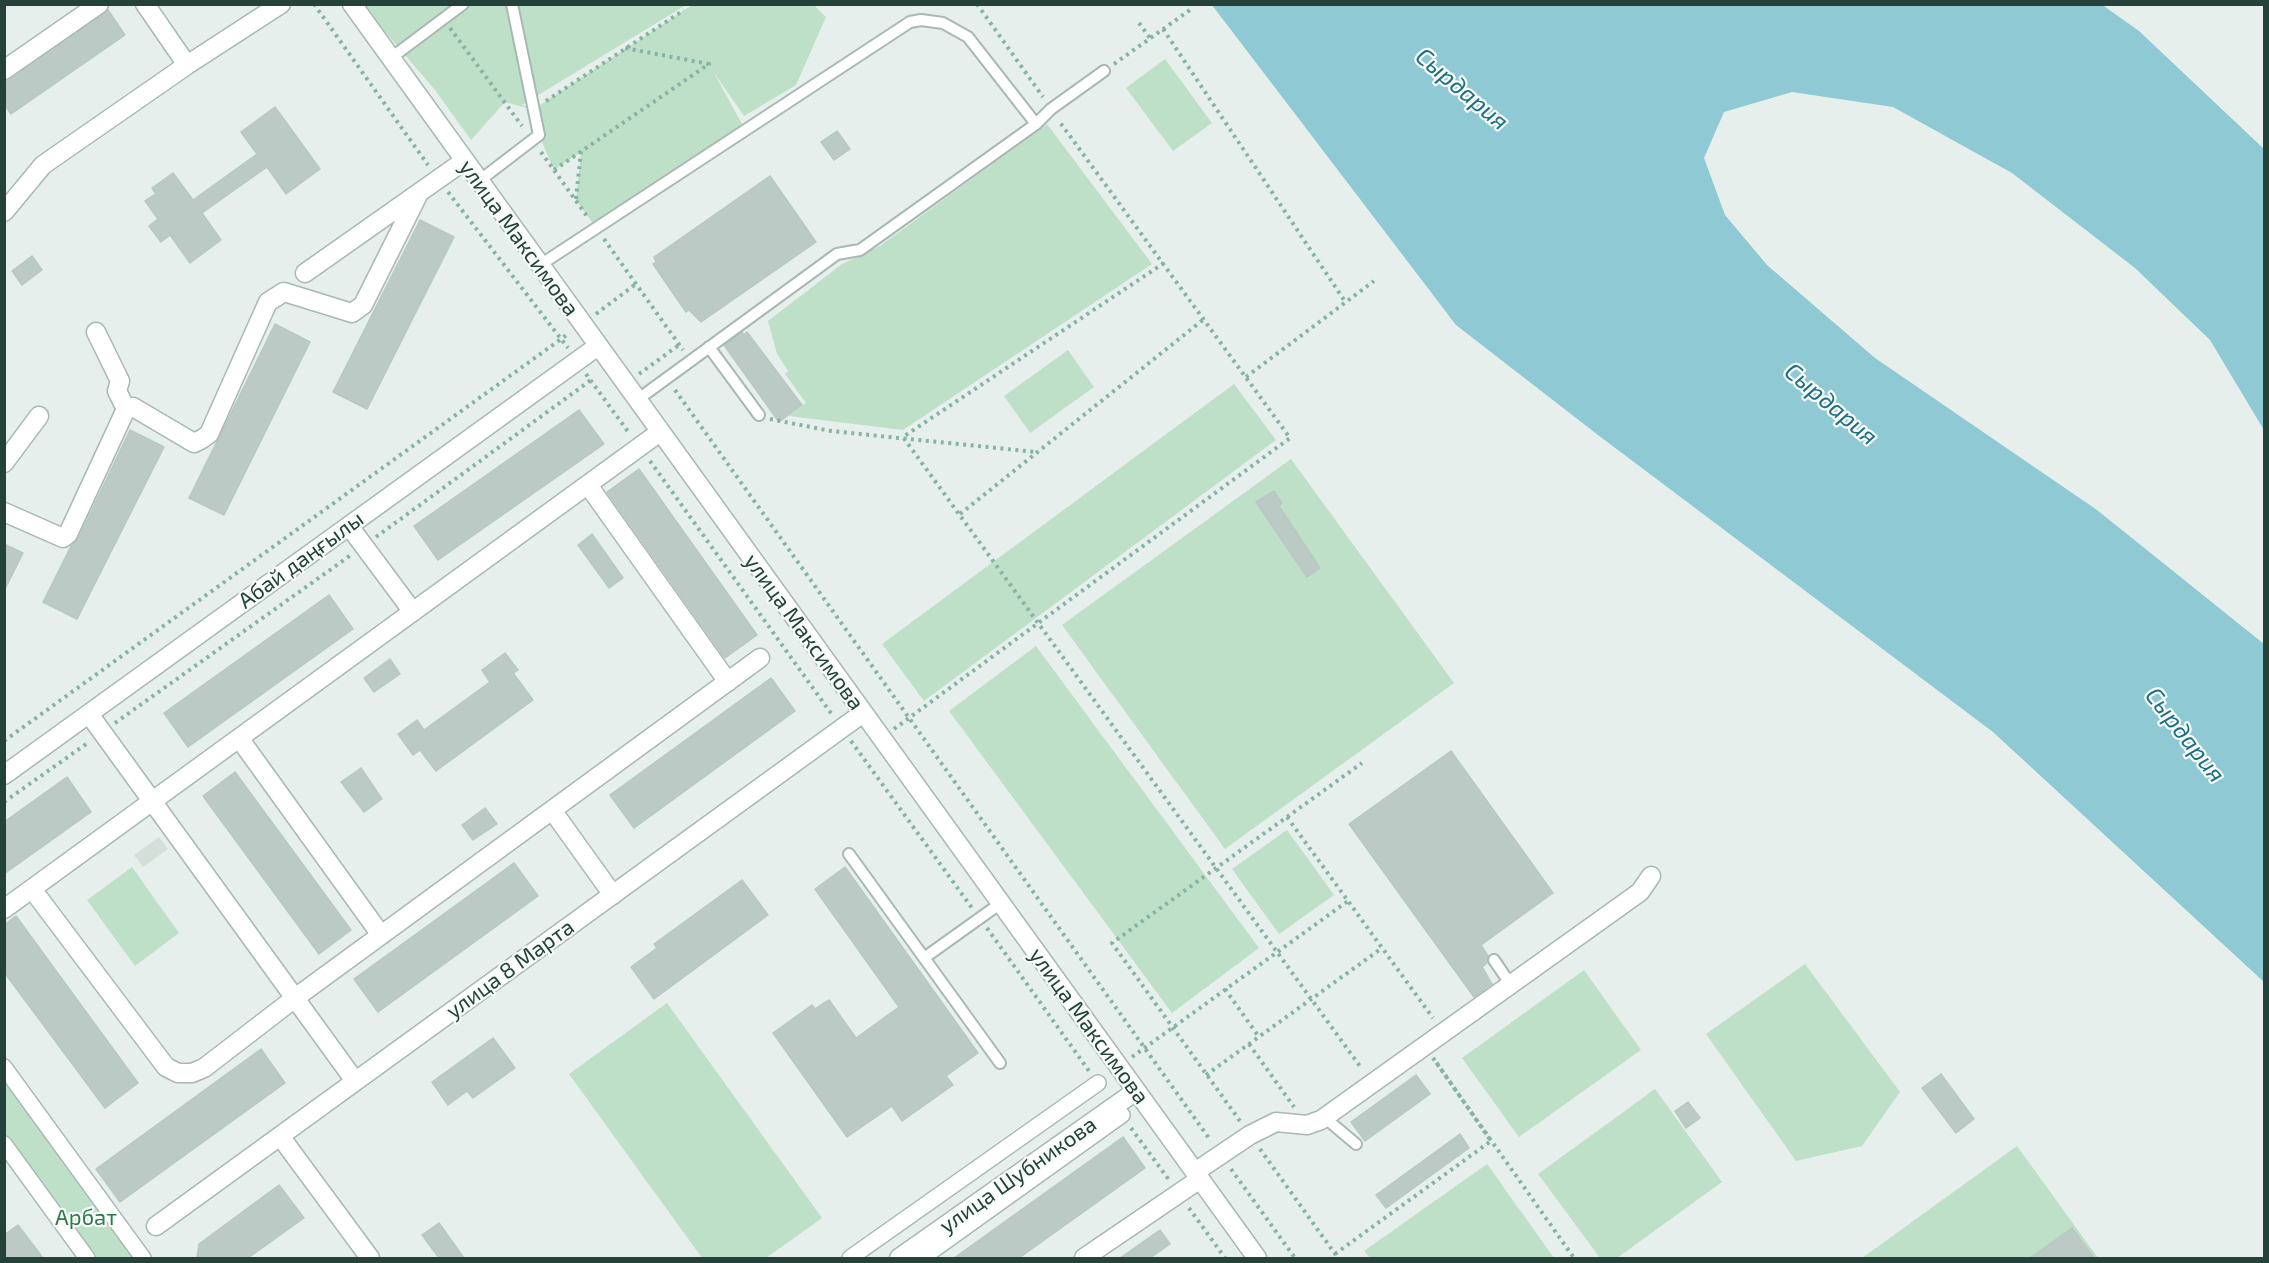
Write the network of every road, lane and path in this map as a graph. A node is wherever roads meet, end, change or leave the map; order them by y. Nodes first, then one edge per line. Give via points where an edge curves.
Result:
1 (99, 4) edge
2 (145, 4) edge
3 (281, 4) edge
4 (314, 4) edge
5 (352, 4) edge
6 (463, 4) edge
7 (512, 4) edge
8 (976, 4) edge
9 (684, 10) dead end
10 (1190, 10) dead end
11 (444, 19) junction
12 (1139, 23) dead end
13 (1163, 29) junction
14 (1150, 38) junction
15 (625, 48) junction
16 (391, 58) junction
17 (187, 65) junction
18 (4, 70) edge
19 (1104, 71) joint
20 (534, 109) junction
21 (1051, 109) junction
22 (518, 120) junction
23 (1036, 124) junction
24 (533, 140) junction
25 (582, 151) junction
26 (464, 161) junction
27 (554, 170) junction
28 (438, 178) junction
29 (479, 181) junction
30 (418, 195) junction
31 (576, 200) junction
32 (4, 212) edge
33 (596, 228) junction
34 (1164, 263) junction
35 (540, 265) junction
36 (305, 273) dead end
37 (1374, 281) dead end
38 (636, 284) junction
39 (1346, 303) junction
40 (1204, 320) junction
41 (582, 324) junction
42 (96, 332) dead end
43 (561, 339) junction
44 (598, 346) junction
45 (709, 347) junction
46 (691, 360) junction
47 (577, 361) junction
48 (1246, 377) junction
49 (667, 378) junction
50 (637, 400) junction
51 (126, 409) junction
52 (759, 415) joint
53 (39, 416) dead end
54 (660, 432) junction
55 (903, 437) junction
56 (640, 447) junction
57 (1037, 453) junction
58 (4, 462) edge
59 (588, 485) junction
60 (4, 512) edge
61 (960, 514) junction
62 (349, 526) junction
63 (413, 612) junction
64 (1039, 623) junction
65 (760, 658) dead end
66 (728, 681) junction
67 (863, 713) junction
68 (88, 714) junction
69 (910, 718) junction
70 (842, 728) junction
71 (102, 733) junction
72 (239, 738) junction
73 (882, 739) junction
74 (4, 741) edge
75 (1362, 763) dead end
76 (4, 775) edge
77 (4, 802) edge
78 (152, 802) junction
79 (552, 810) junction
80 (1287, 817) junction
81 (849, 854) dead end
82 (1217, 867) junction
83 (1651, 876) dead end
84 (32, 889) junction
85 (613, 895) junction
86 (1348, 901) junction
87 (1000, 903) junction
88 (4, 909) edge
89 (980, 918) junction
90 (381, 935) junction
91 (1382, 948) junction
92 (1278, 951) junction
93 (924, 958) junction
94 (1494, 960) dead end
95 (1511, 985) junction
96 (1225, 989) junction
97 (295, 998) junction
98 (1312, 999) junction
99 (1172, 1027) junction
100 (1443, 1032) junction
101 (1259, 1037) junction
102 (1249, 1044) junction
103 (1425, 1046) junction
104 (1145, 1047) junction
105 (1000, 1063) dead end
106 (1118, 1066) junction
107 (4, 1067) edge
108 (1206, 1075) junction
109 (355, 1081) junction
110 (1371, 1082) junction
111 (1098, 1083) joint
112 (1136, 1091) junction
113 (1122, 1115) joint
114 (1324, 1117) junction
115 (1306, 1125) junction
116 (1250, 1135) junction
117 (280, 1136) junction
118 (4, 1144) edge
119 (1356, 1144) dead end
120 (1220, 1154) junction
121 (1197, 1176) junction
122 (1179, 1194) junction
123 (156, 1226) dead end
124 (1336, 1256) edge
125 (87, 1258) edge
126 (143, 1258) edge
127 (370, 1258) edge
128 (850, 1258) edge
129 (899, 1258) edge
130 (922, 1258) edge
131 (1084, 1258) edge
132 (1225, 1258) edge
133 (1257, 1258) edge
134 (1295, 1258) edge
135 (1574, 1258) edge

1 - 18 street
2 - 17 street
3 - 17 street
4 - 28 path
5 - 16 street, улица Максимова
6 - 11 lane
7 - 20 lane
8 - 21 path
9 - 15 path
10 - 13 path
11 - 16 lane
11 - 22 path
12 - 14 path
13 - 14 path
13 - 39 path
14 - 19 path
15 - 20 path
15 - 25 path via 709,64
16 - 26 street, улица Максимова
17 - 32 street via 43,165
19 - 21 lane
20 - 22 path
20 - 24 lane via 539,135
21 - 23 lane
21 - 34 path
22 - 24 path
23 - 33 lane via 968,37 943,23 910,22
23 - 45 lane via 860,250 837,254
24 - 27 path
24 - 29 lane
25 - 27 path
25 - 31 path
26 - 28 street
26 - 29 street, улица Максимова
27 - 31 path
28 - 30 street
28 - 43 path
29 - 35 street, улица Максимова
30 - 36 street
30 - 51 street via 363,305 352,313 284,291 268,302 209,434 194,443 133,407
31 - 33 path
33 - 35 lane
33 - 38 path
34 - 40 path
34 - 55 path
35 - 41 street, улица Максимова
37 - 39 path
38 - 41 path
38 - 46 path
39 - 48 path
40 - 48 path
40 - 57 path
41 - 43 path
41 - 44 street, улица Максимова
42 - 51 street via 120,381 117,391
43 - 47 path
43 - 74 path
44 - 47 street, Абай даңғылы
44 - 50 street, улица Максимова
45 - 46 lane
45 - 52 lane
46 - 49 lane
47 - 56 path
47 - 62 street, Абай даңғылы
48 - 64 path via 1290,438
49 - 50 lane
49 - 69 path
50 - 54 street, улица Максимова
51 - 60 street via 68,534 63,538
52 - 55 path via 831,431
53 - 58 street
54 - 56 street
54 - 67 street, улица Максимова
55 - 57 path
55 - 61 path
56 - 59 street
56 - 70 path
57 - 61 path
59 - 63 street
59 - 66 street
61 - 64 path
62 - 63 street
62 - 68 street, Абай даңғылы
63 - 72 street
64 - 69 path
64 - 82 path
65 - 66 street
66 - 79 street
67 - 70 street, улица 8 Марта
67 - 73 street, улица Максимова
68 - 71 street
68 - 76 street, Абай даңғылы
69 - 73 path
69 - 104 path
70 - 85 street, улица 8 Марта
70 - 89 path
71 - 77 path
71 - 78 street
72 - 78 street
72 - 90 street
73 - 87 street, улица Максимова
75 - 80 path
78 - 84 street
78 - 97 street
79 - 85 street
79 - 90 street
80 - 82 path
80 - 86 path
81 - 93 lane
82 - 92 path
82 - 99 path via 1112,943
83 - 95 street via 1640,891
84 - 88 street
84 - 97 street via 166,1067 178,1073 204,1068
85 - 109 street, улица 8 Марта
86 - 91 path
86 - 92 path
87 - 89 lane
87 - 106 street, улица Максимова
89 - 93 lane
89 - 111 path
90 - 97 street
91 - 98 path
91 - 100 path
92 - 96 path
92 - 98 path
93 - 105 lane
94 - 95 lane
95 - 100 street
96 - 99 path
96 - 101 path
97 - 109 street
98 - 101 path
98 - 110 path
99 - 104 path
99 - 108 path
100 - 103 street
101 - 102 path
102 - 108 path
102 - 115 path
103 - 110 street
103 - 124 path via 1491,1141
103 - 135 path
104 - 106 path
104 - 120 path
106 - 112 street, улица Максимова
107 - 126 street
108 - 116 path
109 - 117 street, улица 8 Марта
110 - 114 street
111 - 128 street
112 - 121 street, улица Максимова
112 - 129 street, улица Шубникова
113 - 122 path
113 - 130 street
114 - 115 street
114 - 119 lane
115 - 116 street via 1276,1122
116 - 120 street
116 - 124 path
117 - 123 street, улица 8 Марта
117 - 127 street
118 - 125 street
120 - 121 street
120 - 134 path
121 - 122 street
121 - 133 street, улица Максимова
122 - 131 street
122 - 132 path

